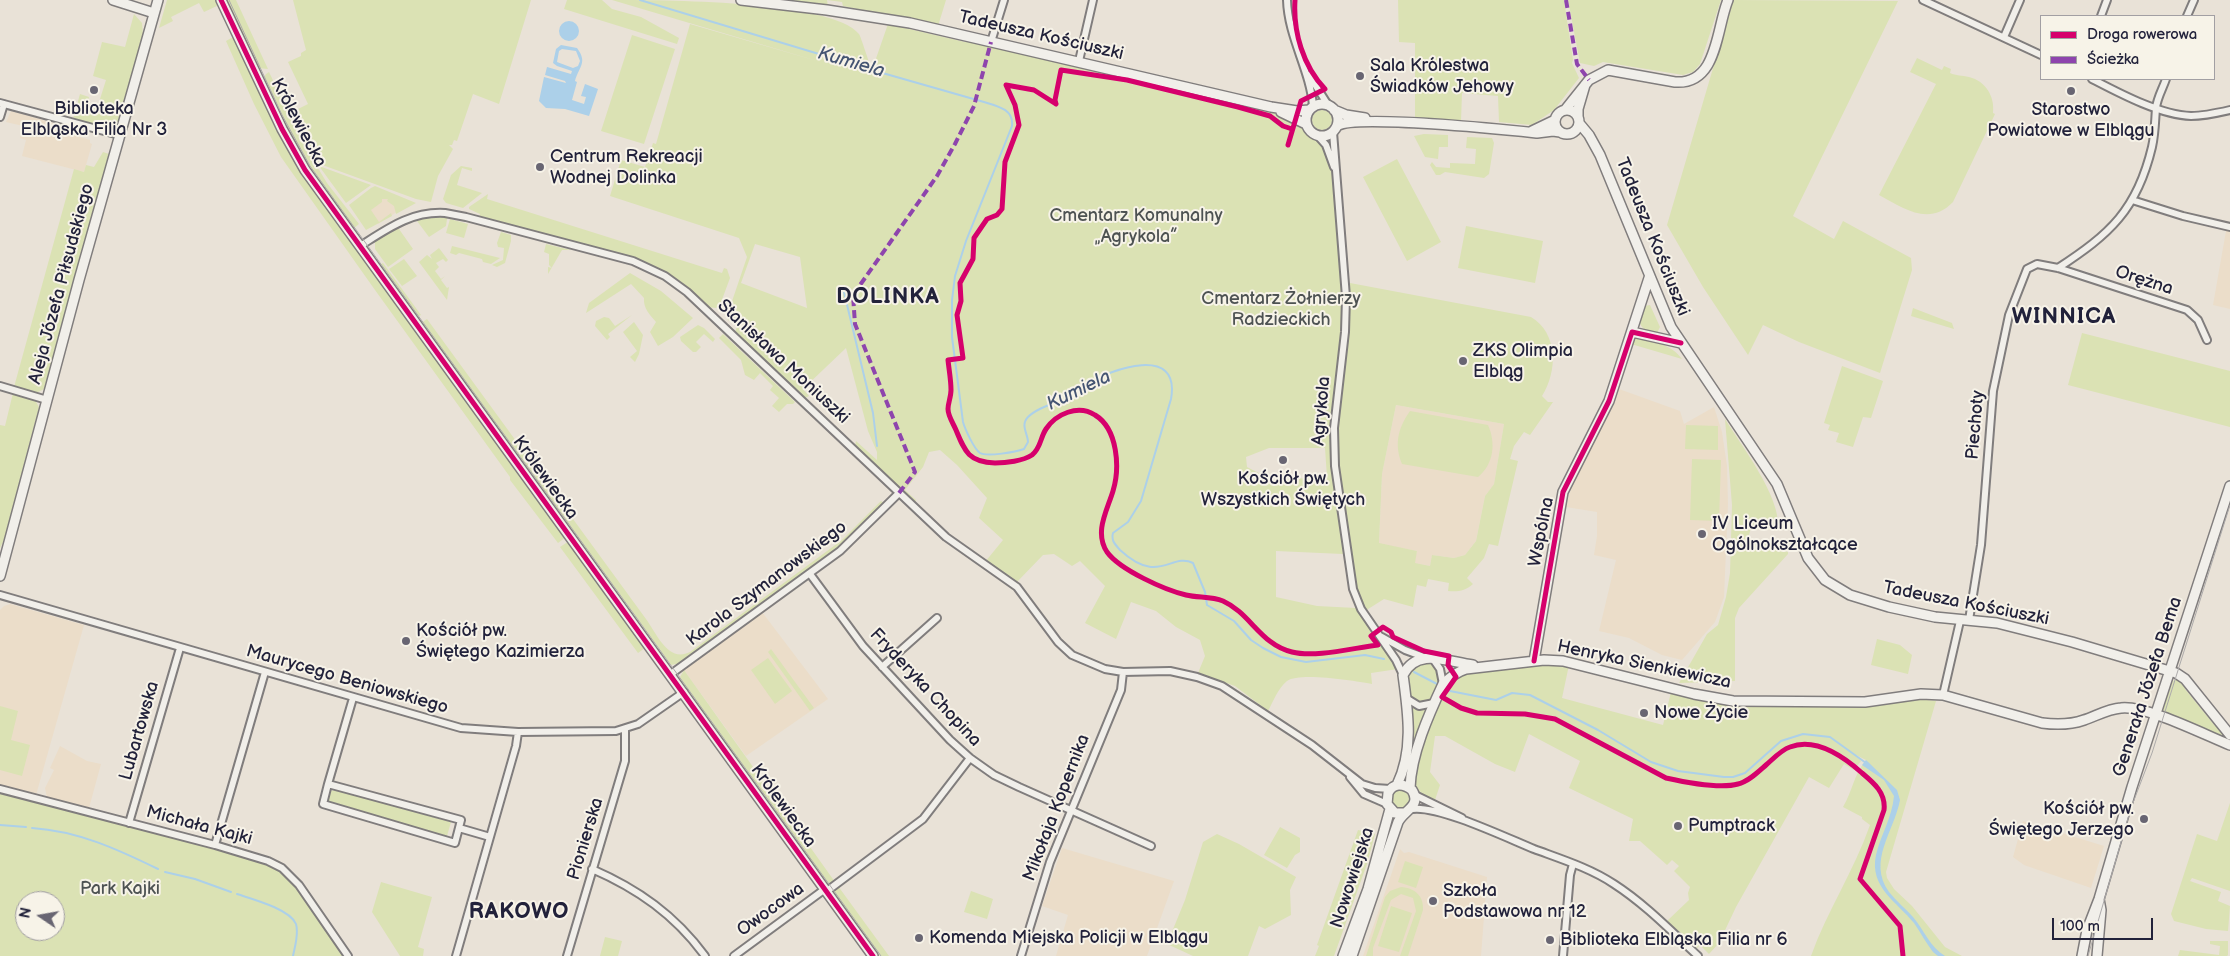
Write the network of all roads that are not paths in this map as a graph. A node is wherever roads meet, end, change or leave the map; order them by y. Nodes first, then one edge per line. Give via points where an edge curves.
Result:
1 (112, 0) edge
2 (158, 0) edge
3 (221, 0) edge
4 (741, 0) edge
5 (1004, 0) edge
6 (1092, 0) edge
7 (1286, 0) edge
8 (1728, 0) edge
9 (1923, 0) edge
10 (2020, 0) edge
11 (2107, 0) edge
12 (2194, 0) edge
13 (154, 13) junction
14 (2101, 15) edge
15 (2187, 15) edge
16 (2004, 37) junction
17 (992, 42) junction
18 (2040, 55) edge
19 (1079, 61) junction
20 (1305, 70) junction
21 (2094, 80) edge
22 (2166, 80) edge
23 (1585, 85) junction
24 (2, 103) edge
25 (1272, 107) junction
26 (1331, 107) junction
27 (1311, 108) junction
28 (2156, 108) junction
29 (1565, 110) junction
30 (2230, 110) edge
31 (0, 117) edge
32 (1375, 120) junction
33 (1555, 120) junction
34 (1579, 120) junction
35 (1306, 124) junction
36 (1335, 129) junction
37 (1530, 132) junction
38 (1560, 132) junction
39 (1572, 134) junction
40 (119, 135) junction
41 (1318, 136) junction
42 (1593, 142) junction
43 (1337, 181) junction
44 (2132, 200) junction
45 (2230, 227) edge
46 (360, 246) junction
47 (2058, 268) junction
48 (1649, 278) junction
49 (1632, 332) junction
50 (2207, 340) dead end
51 (1681, 343) junction
52 (0, 386) edge
53 (47, 400) junction
54 (2230, 486) edge
55 (899, 493) junction
56 (2229, 500) edge
57 (2, 562) edge
58 (810, 574) junction
59 (0, 576) edge
60 (0, 595) edge
61 (937, 618) dead end
62 (1964, 620) junction
63 (1379, 635) junction
64 (180, 648) junction
65 (1428, 658) junction
66 (1534, 661) junction
67 (1488, 666) junction
68 (882, 667) junction
69 (2170, 671) junction
70 (265, 672) junction
71 (1123, 672) junction
72 (671, 674) junction
73 (1403, 675) junction
74 (1443, 684) junction
75 (684, 692) junction
76 (1943, 696) junction
77 (353, 698) junction
78 (1406, 698) junction
79 (1434, 703) junction
80 (2156, 716) junction
81 (625, 729) junction
82 (518, 732) junction
83 (2230, 735) edge
84 (2230, 745) edge
85 (970, 758) junction
86 (1347, 772) junction
87 (328, 784) junction
88 (1393, 787) junction
89 (0, 789) edge
90 (1412, 792) junction
91 (1388, 807) junction
92 (1072, 810) junction
93 (1408, 811) junction
94 (130, 823) junction
95 (1474, 824) junction
96 (459, 828) junction
97 (490, 837) junction
98 (215, 845) junction
99 (1150, 846) dead end
100 (1573, 864) junction
101 (592, 869) junction
102 (826, 890) junction
103 (2099, 899) junction
104 (2087, 930) junction
105 (2100, 930) junction
106 (348, 956) edge
107 (456, 956) edge
108 (567, 956) edge
109 (705, 956) edge
110 (734, 956) edge
111 (873, 956) edge
112 (1020, 956) edge
113 (1344, 956) edge
114 (1352, 956) edge
115 (1563, 956) edge
116 (1698, 956) edge
117 (2082, 956) edge
118 (2097, 956) edge

1 - 13 street
2 - 13 street, Aleja Józefa Piłsudskiego
3 - 46 street, Królewiecka via 292,148
4 - 17 street, Tadeusza Kościuszki via 875,17
5 - 17 street
6 - 19 street
7 - 20 street
8 - 23 street via 1710,61 1702,74 1693,80 1675,82 1608,70
9 - 16 street
10 - 16 street
11 - 14 street
12 - 15 street
13 - 40 street, Aleja Józefa Piłsudskiego
16 - 18 street
17 - 19 street, Tadeusza Kościuszki
19 - 25 street, Tadeusza Kościuszki
20 - 26 street
20 - 27 street
21 - 28 street
22 - 28 street
23 - 29 street
23 - 34 street via 1578,109
24 - 31 street
24 - 40 street
25 - 27 street, Tadeusza Kościuszki via 1297,111
25 - 35 street, Tadeusza Kościuszki
26 - 27 street via 1321,104
26 - 32 street via 1346,115
26 - 36 street via 1338,119
27 - 35 street
28 - 30 street via 2193,116
28 - 44 street via 2148,162
29 - 33 street
29 - 34 street via 1574,112
32 - 36 street via 1346,122
32 - 37 street
33 - 37 street
33 - 38 street
34 - 39 street
34 - 42 street, Tadeusza Kościuszki
35 - 41 street
36 - 41 street
36 - 43 street, Agrykola
37 - 38 street
38 - 39 street
39 - 42 street
40 - 53 street, Aleja Józefa Piłsudskiego
41 - 43 street, Agrykola via 1330,153
42 - 48 street, Tadeusza Kościuszki
43 - 63 street, Agrykola via 1346,298 1334,461 1353,589 1360,609
44 - 45 street
44 - 47 street via 2103,237
46 - 55 street, Stanisława Moniuszki via 404,220 444,213 608,253 648,267 687,292
46 - 72 street, Królewiecka
47 - 50 street, Orężna via 2187,310 2198,320
47 - 62 street, Piechoty via 2037,264 2027,269 2004,337 1992,402 1981,545
48 - 49 street, Wspólna
48 - 51 street, Tadeusza Kościuszki
49 - 51 street, Tadeusza Kościuszki
49 - 66 street, Wspólna via 1609,401 1563,492
51 - 62 street, Tadeusza Kościuszki via 1781,490 1805,552 1825,580 1850,595 1884,606
52 - 53 street
53 - 57 street, Aleja Józefa Piłsudskiego
54 - 56 street, Generała Józefa Bema
55 - 58 street, Karola Szymanowskiego via 851,542
55 - 71 street, Stanisława Moniuszki via 965,552 1017,587 1063,648 1098,667
56 - 69 street, Generała Józefa Bema
57 - 59 street, Aleja Józefa Piłsudskiego
58 - 68 street, Fryderyka Chopina
58 - 72 street, Karola Szymanowskiego
60 - 64 street, Maurycego Beniowskiego
61 - 68 street
62 - 69 street, Tadeusza Kościuszki via 1997,624 2072,642
62 - 76 street, Piechoty
63 - 65 street, Agrykola
63 - 73 street, Agrykola
64 - 70 street, Maurycego Beniowskiego
64 - 94 street, Lubartowska
65 - 67 street, Henryka Sienkiewicza
65 - 73 street via 1411,663
65 - 74 street via 1440,669
66 - 67 street, Henryka Sienkiewicza
66 - 76 street, Henryka Sienkiewicza via 1576,664 1733,701 1865,702 1921,694
67 - 74 street, Henryka Sienkiewicza via 1459,671
68 - 85 street, Fryderyka Chopina
69 - 80 street, Generała Józefa Bema
69 - 83 street, Tadeusza Kościuszki via 2185,679
70 - 77 street, Maurycego Beniowskiego
70 - 98 street
71 - 86 street, Stanisława Moniuszki via 1170,671 1222,686
71 - 92 street, Mikołaja Kopernika via 1122,686
72 - 75 street, Królewiecka
73 - 78 street
74 - 79 street
75 - 81 street, Maurycego Beniowskiego via 645,720
75 - 102 street, Królewiecka
76 - 80 street, Henryka Sienkiewicza via 2057,725 2082,721 2123,707
77 - 82 street, Maurycego Beniowskiego via 453,727
77 - 87 street
78 - 79 street via 1419,706
78 - 88 street via 1408,747 1402,774
79 - 90 street via 1420,741
80 - 84 street, Henryka Sienkiewicza
80 - 103 street, Generała Józefa Bema
81 - 82 street, Maurycego Beniowskiego
81 - 101 street, Pionierska via 625,761
82 - 97 street
85 - 92 street, Fryderyka Chopina via 994,775
85 - 102 street, Owocowa via 923,819
86 - 88 street via 1367,786
86 - 91 street via 1364,794
87 - 96 street via 461,820
87 - 96 street via 323,804 454,843
88 - 90 street via 1404,785
88 - 91 street via 1386,798
89 - 94 street, Michała Kajki
90 - 93 street via 1415,802
90 - 95 street
91 - 93 street via 1395,812
91 - 113 street, Nowowiejska via 1368,890
92 - 99 street, Fryderyka Chopina
92 - 112 street, Mikołaja Kopernika via 1047,871
93 - 95 street via 1424,808
93 - 114 street, Nowowiejska via 1398,822
94 - 98 street, Michała Kajki
95 - 100 street
96 - 97 street
97 - 107 street
98 - 106 street, Michała Kajki via 282,868 299,885
100 - 115 street
100 - 116 street via 1607,879 1640,902
101 - 108 street, Pionierska
101 - 109 street via 630,887 660,908
102 - 110 street, Owocowa
102 - 111 street, Królewiecka
103 - 104 street, Generała Józefa Bema
103 - 105 street, Generała Józefa Bema via 2102,910
104 - 105 street
104 - 117 street, Generała Józefa Bema
105 - 118 street, Generała Józefa Bema

